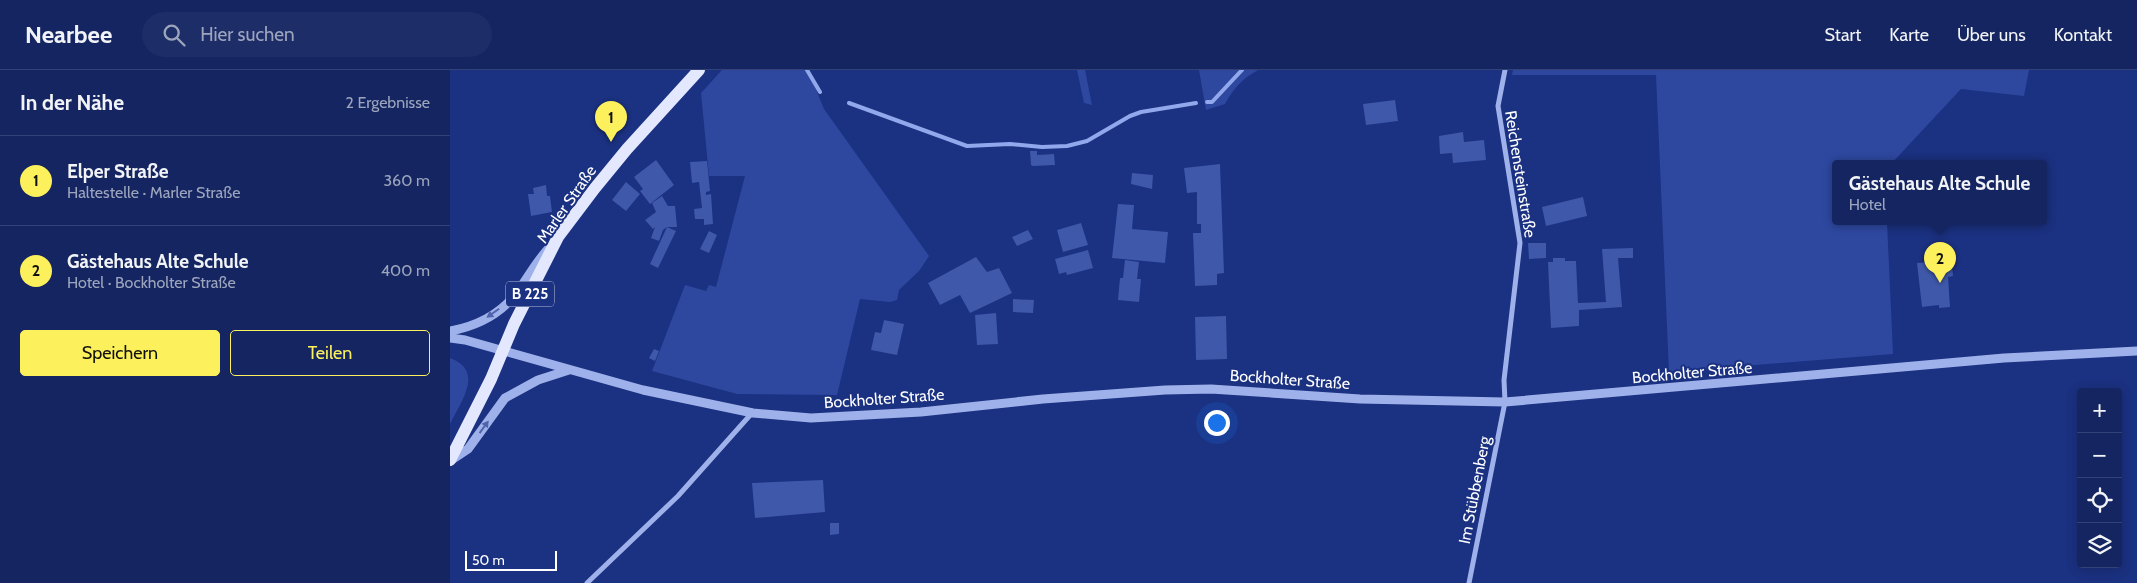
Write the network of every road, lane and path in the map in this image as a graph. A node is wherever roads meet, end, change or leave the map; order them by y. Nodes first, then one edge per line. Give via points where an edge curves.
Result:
1 (699, 70) edge
2 (1505, 70) edge
3 (558, 237) junction
4 (450, 331) edge
5 (450, 338) edge
6 (502, 350) junction
7 (2137, 351) edge
8 (570, 370) junction
9 (1505, 402) junction
10 (753, 413) junction
11 (450, 461) edge
12 (587, 583) edge
13 (1469, 583) edge

1 - 3 main road, Marler Straße / B 225 via 626,149
2 - 9 street, Reichensteinstraße via 1498,106 1520,243 1504,380
3 -> 4 street via 517,292 493,315 466,328
3 - 6 main road, Marler Straße / B 225
5 - 6 street, Bockholter Straße
6 - 8 street, Bockholter Straße
6 - 11 main road, B 225
7 - 9 street, Bockholter Straße via 2004,358
8 - 10 street, Bockholter Straße via 643,390
11 -> 8 street via 468,449 505,398 538,380
9 - 10 street, Bockholter Straße via 1360,399 1211,389 1103,394 867,416 812,418
9 - 13 street, Im Stübbenberg
10 - 12 street via 678,496

